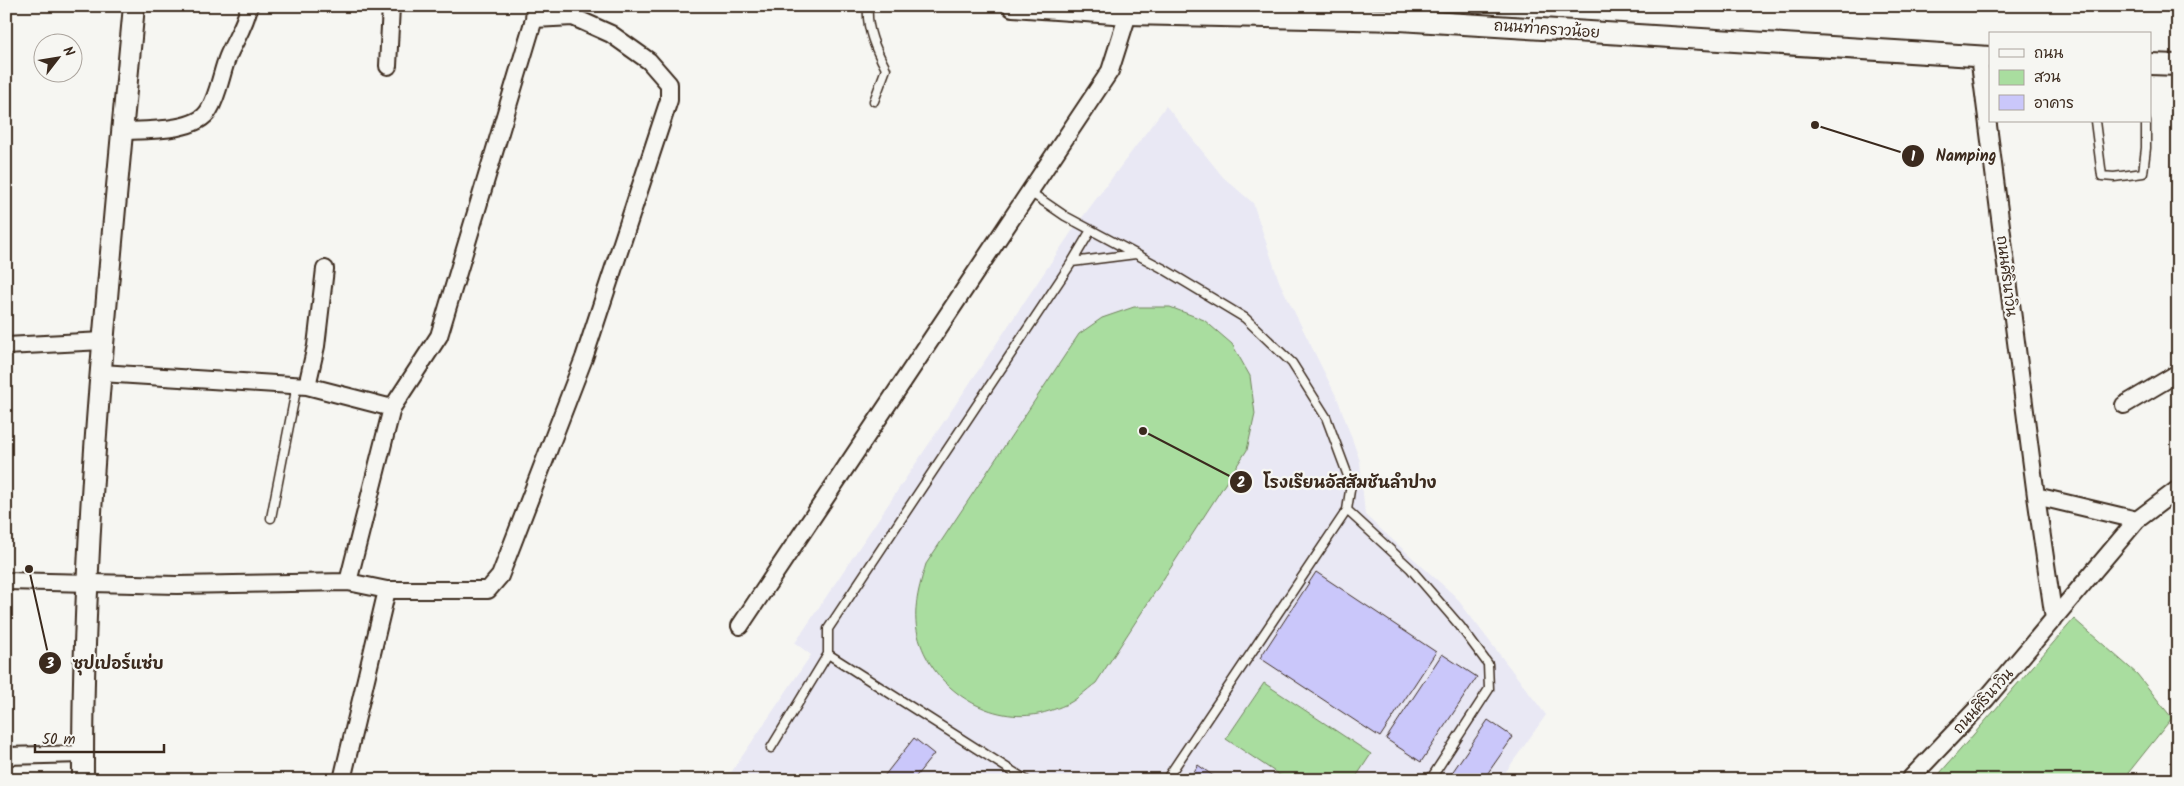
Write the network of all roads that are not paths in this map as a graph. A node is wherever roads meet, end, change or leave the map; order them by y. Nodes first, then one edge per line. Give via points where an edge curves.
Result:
1 (134, 6) edge
2 (249, 6) edge
3 (391, 6) edge
4 (868, 6) edge
5 (1013, 6) edge
6 (1175, 11) edge
7 (535, 13) edge
8 (1400, 13) edge
9 (1128, 14) junction
10 (1985, 57) edge
11 (2152, 64) edge
12 (2178, 65) edge
13 (388, 66) dead end
14 (1989, 91) edge
15 (874, 101) dead end
16 (1993, 122) edge
17 (2095, 122) edge
18 (2146, 122) edge
19 (123, 130) junction
20 (1030, 192) junction
21 (1091, 230) junction
22 (1136, 254) junction
23 (1072, 262) junction
24 (325, 269) dead end
25 (103, 341) junction
26 (6, 346) edge
27 (101, 373) junction
28 (2178, 373) edge
29 (302, 385) junction
30 (2124, 405) dead end
31 (392, 408) junction
32 (2178, 489) edge
33 (2036, 496) junction
34 (1347, 510) junction
35 (272, 518) dead end
36 (2137, 520) junction
37 (6, 581) edge
38 (88, 581) junction
39 (348, 582) junction
40 (387, 590) junction
41 (2054, 619) junction
42 (740, 626) dead end
43 (828, 654) junction
44 (771, 748) dead end
45 (83, 754) junction
46 (6, 756) edge
47 (83, 780) edge
48 (342, 780) edge
49 (1026, 780) edge
50 (1166, 780) edge
51 (1430, 780) edge
52 (1909, 780) edge

1 - 19 street
2 - 19 street via 209,111 183,125 157,130
3 - 13 street
4 - 15 lane via 867,18 874,46 886,70
5 - 9 street, ถนนท่าคราวน้อย
6 - 8 street, ถนนท่าคราวน้อย
6 - 9 street, ถนนท่าคราวน้อย
7 - 31 street via 439,336
7 - 40 street via 574,17 611,34 660,71 669,84 669,100 584,358 500,576 488,590
8 - 10 street, ถนนท่าคราวน้อย
9 - 20 street via 1110,72
10 - 14 street, ถนนศิรินาวิน
11 - 12 street
16 - 33 street, ถนนศิรินาวิน
17 - 18 lane via 2102,176 2114,177 2143,173
19 - 25 street
20 - 21 lane
20 - 42 street
21 - 22 lane
21 - 23 lane
22 - 23 lane
22 - 34 lane via 1245,318 1292,362 1326,417 1351,484
23 - 43 lane via 828,629
24 - 29 street via 316,346
25 - 26 street
25 - 27 street
27 - 29 street
27 - 38 street
28 - 30 street
29 - 31 street
29 - 35 lane
31 - 39 street
32 - 36 street, ถนนศิรินาวิน
33 - 36 street
33 - 41 street, ถนนศิรินาวิน
34 - 50 lane
34 - 51 lane via 1410,568 1488,664 1489,689
36 - 41 street, ถนนศิรินาวิน
37 - 38 street
38 - 39 street via 177,585
38 - 45 street
39 - 40 street
40 - 48 street
41 - 52 street, ถนนศิรินาวิน via 1986,699
43 - 44 lane
43 - 49 lane
45 - 46 street
45 - 47 street

